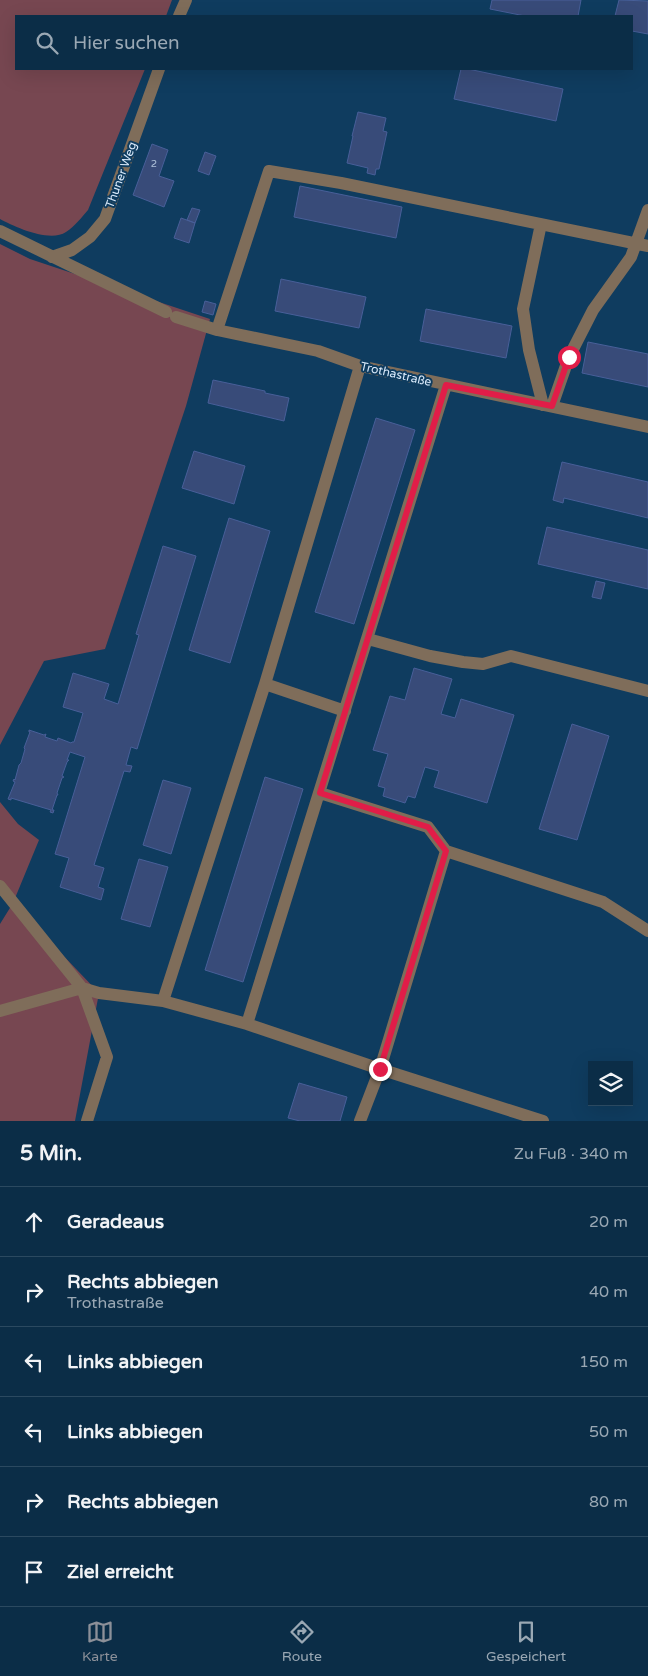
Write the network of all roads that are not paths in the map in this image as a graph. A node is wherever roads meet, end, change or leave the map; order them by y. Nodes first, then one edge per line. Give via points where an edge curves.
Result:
1 (186, 0) edge
2 (179, 15) edge
3 (160, 70) edge
4 (648, 210) edge
5 (541, 224) junction
6 (0, 232) edge
7 (642, 245) edge
8 (52, 257) junction
9 (217, 330) junction
10 (360, 366) junction
11 (446, 385) junction
12 (547, 405) junction
13 (648, 427) edge
14 (368, 639) junction
15 (265, 684) junction
16 (648, 691) edge
17 (345, 711) junction
18 (320, 793) junction
19 (446, 851) junction
20 (0, 886) edge
21 (648, 931) edge
22 (82, 988) junction
23 (163, 1000) junction
24 (0, 1011) edge
25 (247, 1024) junction
26 (380, 1069) junction
27 (87, 1121) edge
28 (360, 1121) edge
29 (543, 1121) edge

1 - 2 street
3 - 8 street, Thuner Weg via 105,219 90,237 72,250
4 - 7 street
5 - 7 street
5 - 9 street via 269,171
5 - 12 street via 523,309 529,350
6 - 8 street, Trothastraße
7 - 12 street via 593,310
8 - 9 street, Trothastraße via 171,315
9 - 10 street, Trothastraße via 318,351
10 - 11 street, Trothastraße
10 - 15 street
11 - 12 street, Trothastraße
11 - 14 street
12 - 13 street, Trothastraße
14 - 16 street via 463,662 483,664 511,656
14 - 17 street
15 - 17 street
15 - 23 street
17 - 18 street
18 - 19 street via 428,827
18 - 25 street
19 - 21 street via 603,902
19 - 26 street
20 - 22 street
22 - 23 street
22 - 24 street
22 - 27 street via 107,1056
23 - 25 street
25 - 26 street
26 - 28 street
26 - 29 street

